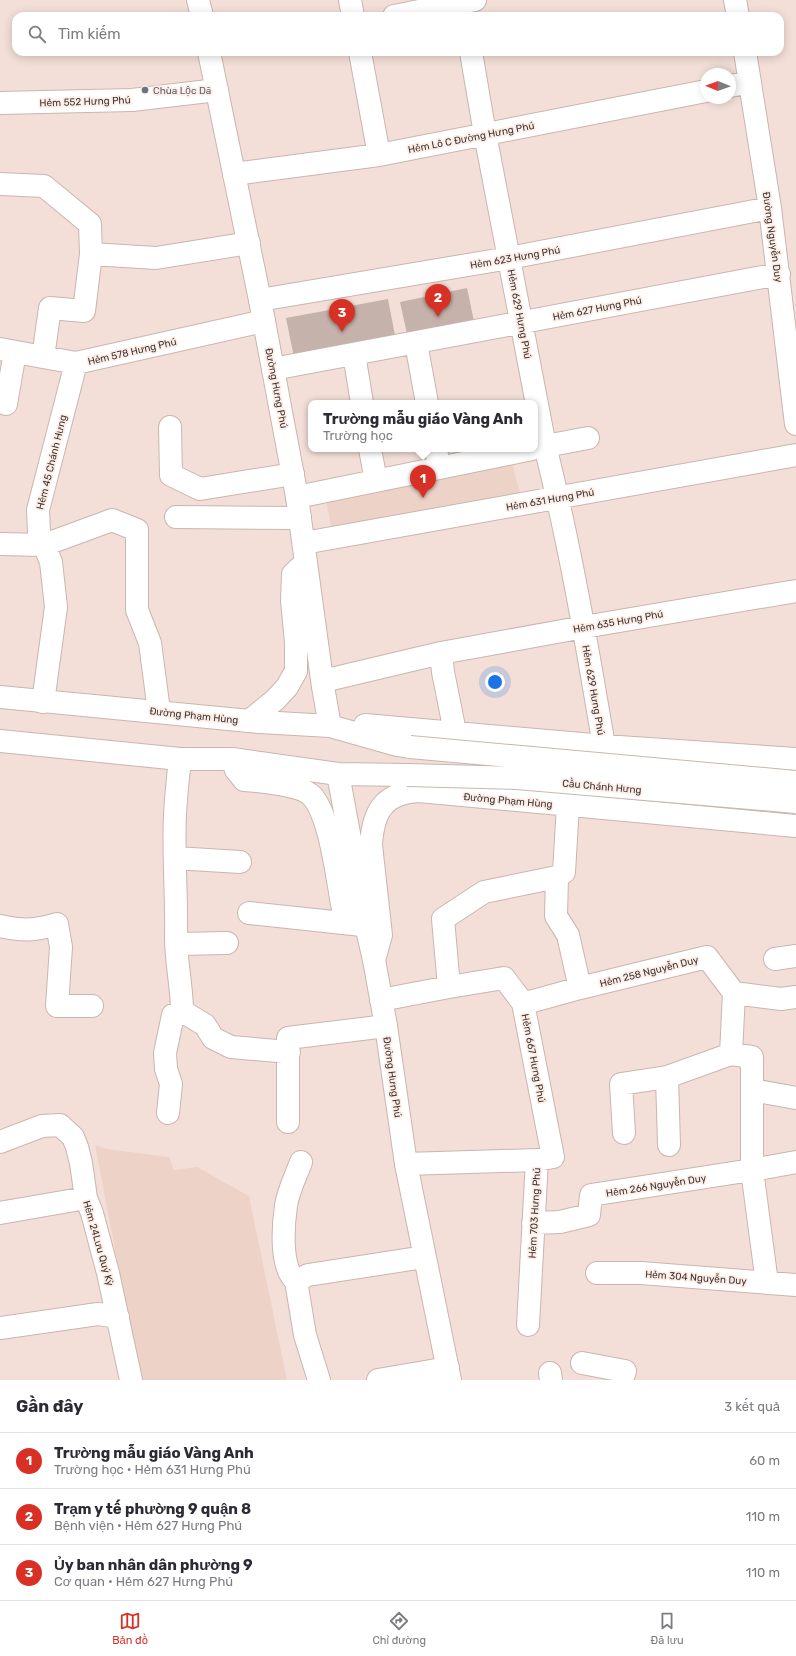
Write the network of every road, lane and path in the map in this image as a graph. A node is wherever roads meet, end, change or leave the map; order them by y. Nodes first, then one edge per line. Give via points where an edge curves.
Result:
1 (198, 0) edge
2 (350, 0) edge
3 (735, 0) edge
4 (466, 5) edge
5 (201, 12) edge
6 (352, 12) edge
7 (420, 12) edge
8 (737, 12) edge
9 (210, 56) edge
10 (361, 56) edge
11 (472, 56) edge
12 (744, 56) edge
13 (740, 84) edge
14 (218, 90) junction
15 (700, 92) edge
16 (0, 104) edge
17 (485, 134) junction
18 (379, 155) junction
19 (234, 174) junction
20 (0, 184) edge
21 (770, 208) junction
22 (249, 243) junction
23 (91, 254) junction
24 (509, 258) junction
25 (779, 274) junction
26 (262, 311) junction
27 (522, 323) junction
28 (416, 342) junction
29 (8, 350) edge
30 (354, 354) junction
31 (44, 357) junction
32 (76, 363) junction
33 (273, 369) junction
34 (362, 400) edge
35 (426, 400) edge
36 (531, 400) edge
37 (6, 404) dead end
38 (796, 424) edge
39 (170, 427) dead end
40 (588, 438) dead end
41 (538, 448) edge
42 (538, 450) edge
43 (371, 452) edge
44 (501, 452) edge
45 (796, 455) edge
46 (437, 459) edge
47 (293, 474) junction
48 (376, 481) junction
49 (558, 497) junction
50 (299, 507) junction
51 (176, 517) dead end
52 (0, 544) edge
53 (44, 545) junction
54 (305, 553) junction
55 (796, 591) edge
56 (584, 627) junction
57 (441, 653) junction
58 (323, 681) junction
59 (0, 697) edge
60 (44, 702) junction
61 (159, 711) junction
62 (248, 721) junction
63 (365, 725) dead end
64 (330, 726) junction
65 (455, 732) junction
66 (0, 741) edge
67 (603, 752) junction
68 (180, 759) junction
69 (232, 759) junction
70 (796, 759) edge
71 (338, 774) junction
72 (796, 782) edge
73 (796, 802) edge
74 (568, 805) junction
75 (796, 826) edge
76 (175, 858) junction
77 (240, 862) dead end
78 (557, 878) junction
79 (249, 913) dead end
80 (366, 925) junction
81 (0, 926) edge
82 (227, 943) dead end
83 (177, 944) junction
84 (374, 960) junction
85 (448, 987) junction
86 (580, 988) junction
87 (734, 993) junction
88 (796, 997) edge
89 (381, 1000) junction
90 (523, 1003) junction
91 (92, 1006) dead end
92 (187, 1014) junction
93 (386, 1026) junction
94 (289, 1052) junction
95 (731, 1054) junction
96 (667, 1077) junction
97 (752, 1090) junction
98 (796, 1098) edge
99 (168, 1113) dead end
100 (288, 1122) dead end
101 (624, 1133) dead end
102 (0, 1142) edge
103 (669, 1144) dead end
104 (537, 1160) junction
105 (301, 1162) dead end
106 (796, 1162) edge
107 (406, 1164) junction
108 (752, 1170) junction
109 (86, 1198) junction
110 (0, 1213) edge
111 (533, 1224) junction
112 (424, 1257) junction
113 (597, 1273) dead end
114 (296, 1281) junction
115 (767, 1282) junction
116 (796, 1285) edge
117 (118, 1317) junction
118 (528, 1325) dead end
119 (0, 1328) edge
120 (582, 1363) dead end
121 (449, 1374) edge
122 (131, 1380) edge
123 (319, 1380) edge
124 (378, 1380) edge
125 (622, 1380) edge

1 - 5 street
2 - 6 street
3 - 8 street
4 - 7 street
9 - 14 street, Đường Hưng Phú
10 - 18 street
11 - 17 street, Hẻm 629 Hưng Phú
12 - 13 street, Đường Nguyễn Duy
13 - 21 street, Đường Nguyễn Duy
14 - 16 street, Hẻm 552 Hưng Phú via 132,100
14 - 19 street, Đường Hưng Phú
15 - 17 street, Hẻm Lô C Đường Hưng Phú
17 - 18 street, Hẻm Lô C Đường Hưng Phú
17 - 24 street, Hẻm 629 Hưng Phú
18 - 19 street, Hẻm Lô C Đường Hưng Phú
19 - 22 street, Đường Hưng Phú
20 - 23 street via 44,186 90,224
21 - 24 street, Hẻm 623 Hưng Phú
21 - 25 street, Đường Nguyễn Duy
22 - 23 street via 156,258
22 - 26 street, Đường Hưng Phú
23 - 31 street via 84,311 50,308
24 - 26 street, Hẻm 623 Hưng Phú
24 - 27 street, Hẻm 629 Hưng Phú
25 - 27 street, Hẻm 627 Hưng Phú
25 - 38 street, Đường Nguyễn Duy
26 - 32 street, Hẻm 578 Hưng Phú
26 - 33 street, Đường Hưng Phú
27 - 28 street, Hẻm 627 Hưng Phú
27 - 36 street, Hẻm 629 Hưng Phú
28 - 30 street, Hẻm 627 Hưng Phú
28 - 35 street
29 - 31 street, Hẻm 578 Hưng Phú
29 - 37 street
30 - 33 street, Hẻm 627 Hưng Phú
30 - 34 street
31 - 32 street, Hẻm 578 Hưng Phú
32 - 53 street, Hẻm 45 Chánh Hưng via 38,510 39,532
33 - 47 street, Đường Hưng Phú
39 - 47 street via 171,475 200,489
40 - 41 street
42 - 49 street, Hẻm 629 Hưng Phú
43 - 48 street
44 - 46 street
45 - 49 street, Hẻm 631 Hưng Phú
46 - 48 street
47 - 50 street, Đường Hưng Phú
48 - 50 street
49 - 54 street, Hẻm 631 Hưng Phú
49 - 56 street, Hẻm 629 Hưng Phú
50 - 51 street
50 - 54 street, Đường Hưng Phú
52 - 53 street
53 - 60 street, Hẻm 45 Chánh Hưng via 51,562 56,607
53 - 61 street via 112,520 137,530 137,610 150,643
54 - 58 street, Đường Hưng Phú
54 - 62 street via 293,574 296,671 287,687
55 - 56 street, Hẻm 635 Hưng Phú
56 - 57 street, Hẻm 635 Hưng Phú
56 - 67 street, Hẻm 629 Hưng Phú
57 - 58 street, Hẻm 635 Hưng Phú
57 - 65 street
58 - 64 street, Đường Hưng Phú
59 - 60 street, Đường Phạm Hùng
60 - 61 street, Đường Phạm Hùng
61 - 62 street, Đường Phạm Hùng
62 - 64 street, Đường Phạm Hùng
63 - 65 street
64 - 72 street, Đường Phạm Hùng, bridge via 397,746
65 - 67 street
66 - 68 street
67 - 70 street
68 - 69 street
68 - 76 street via 175,813
69 - 71 street
69 - 80 street via 244,780 289,786 311,795 320,808 332,846 343,909 349,918
71 - 73 street, Cầu Chánh Hưng, bridge via 517,778
71 - 80 street, Đường Hưng Phú
74 - 75 street, Đường Phạm Hùng via 594,800
74 - 78 street via 564,872
74 - 84 street, Đường Phạm Hùng via 419,791 398,795 388,801 378,811 372,832 371,844 382,935
76 - 77 street
76 - 83 street
78 - 85 street via 484,892 443,919
78 - 86 street via 556,916 568,935
79 - 80 street
80 - 84 street, Đường Hưng Phú
81 - 91 street via 38,930 57,924 61,947 56,1006
82 - 83 street
83 - 92 street via 182,994
84 - 89 street, Đường Hưng Phú
85 - 89 street, Hẻm 667 Hưng Phú
85 - 90 street, Hẻm 667 Hưng Phú via 504,978
86 - 87 street, Hẻm 258 Nguyễn Duy via 707,957
86 - 90 street
87 - 88 street via 781,999
87 - 95 street
89 - 93 street, Đường Hưng Phú
90 - 104 street, Hẻm 667 Hưng Phú via 553,1157
92 - 94 street via 205,1025 213,1038 231,1047
92 - 99 street via 173,1015 165,1053 166,1069 171,1084
93 - 94 street via 288,1038
93 - 107 street, Đường Hưng Phú
94 - 100 street
95 - 96 street
95 - 97 street via 752,1057
96 - 101 street via 621,1084
96 - 103 street
97 - 98 street
97 - 108 street
102 - 109 street, Hẻm 24Lưu Quý Kỳ via 42,1126 60,1125 73,1137 77,1147
104 - 107 street, Hẻm 703 Hưng Phú
104 - 111 street, Hẻm 703 Hưng Phú
105 - 114 street via 286,1205 284,1248 290,1276
106 - 108 street, Hẻm 266 Nguyễn Duy
107 - 112 street, Đường Hưng Phú
108 - 111 street, Hẻm 266 Nguyễn Duy via 591,1195 589,1215 560,1222
108 - 115 street
109 - 110 street
109 - 117 street, Hẻm 24Lưu Quý Kỳ
111 - 118 street, Hẻm 703 Hưng Phú
112 - 114 street via 308,1275
112 - 121 street, Đường Hưng Phú
113 - 115 street, Hẻm 304 Nguyễn Duy via 641,1272
114 - 123 street via 305,1335
115 - 116 street, Hẻm 304 Nguyễn Duy
117 - 119 street via 98,1314
117 - 122 street, Hẻm 24Lưu Quý Kỳ
120 - 125 street via 625,1371
121 - 124 street

